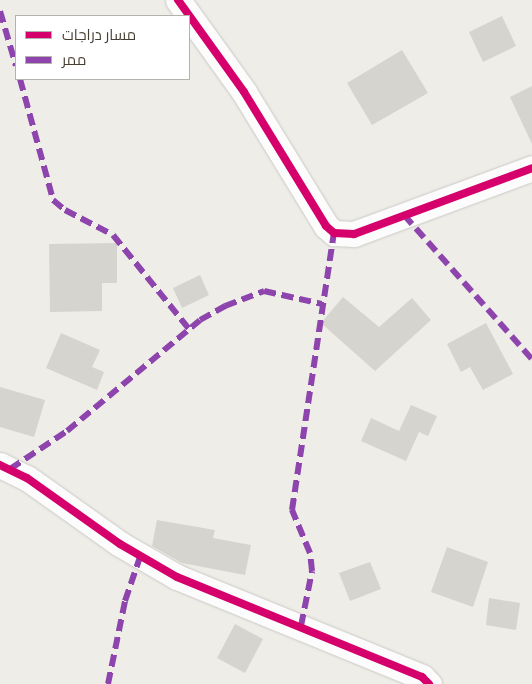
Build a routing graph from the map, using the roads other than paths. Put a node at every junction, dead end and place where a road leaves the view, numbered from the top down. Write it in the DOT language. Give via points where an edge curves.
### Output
graph roads {
  1 [pos="178,0"];
  2 [pos="189,15"];
  3 [pos="190,17"];
  4 [pos="532,168"];
  5 [pos="0,465"];
  6 [pos="429,684"];
  1 -- 2 [label="street"];
  3 -- 4 [label="street" via="244,92 326,226 334,233 354,234"];
  5 -- 6 [label="street" via="27,478 120,544 177,577 422,677"];
}
